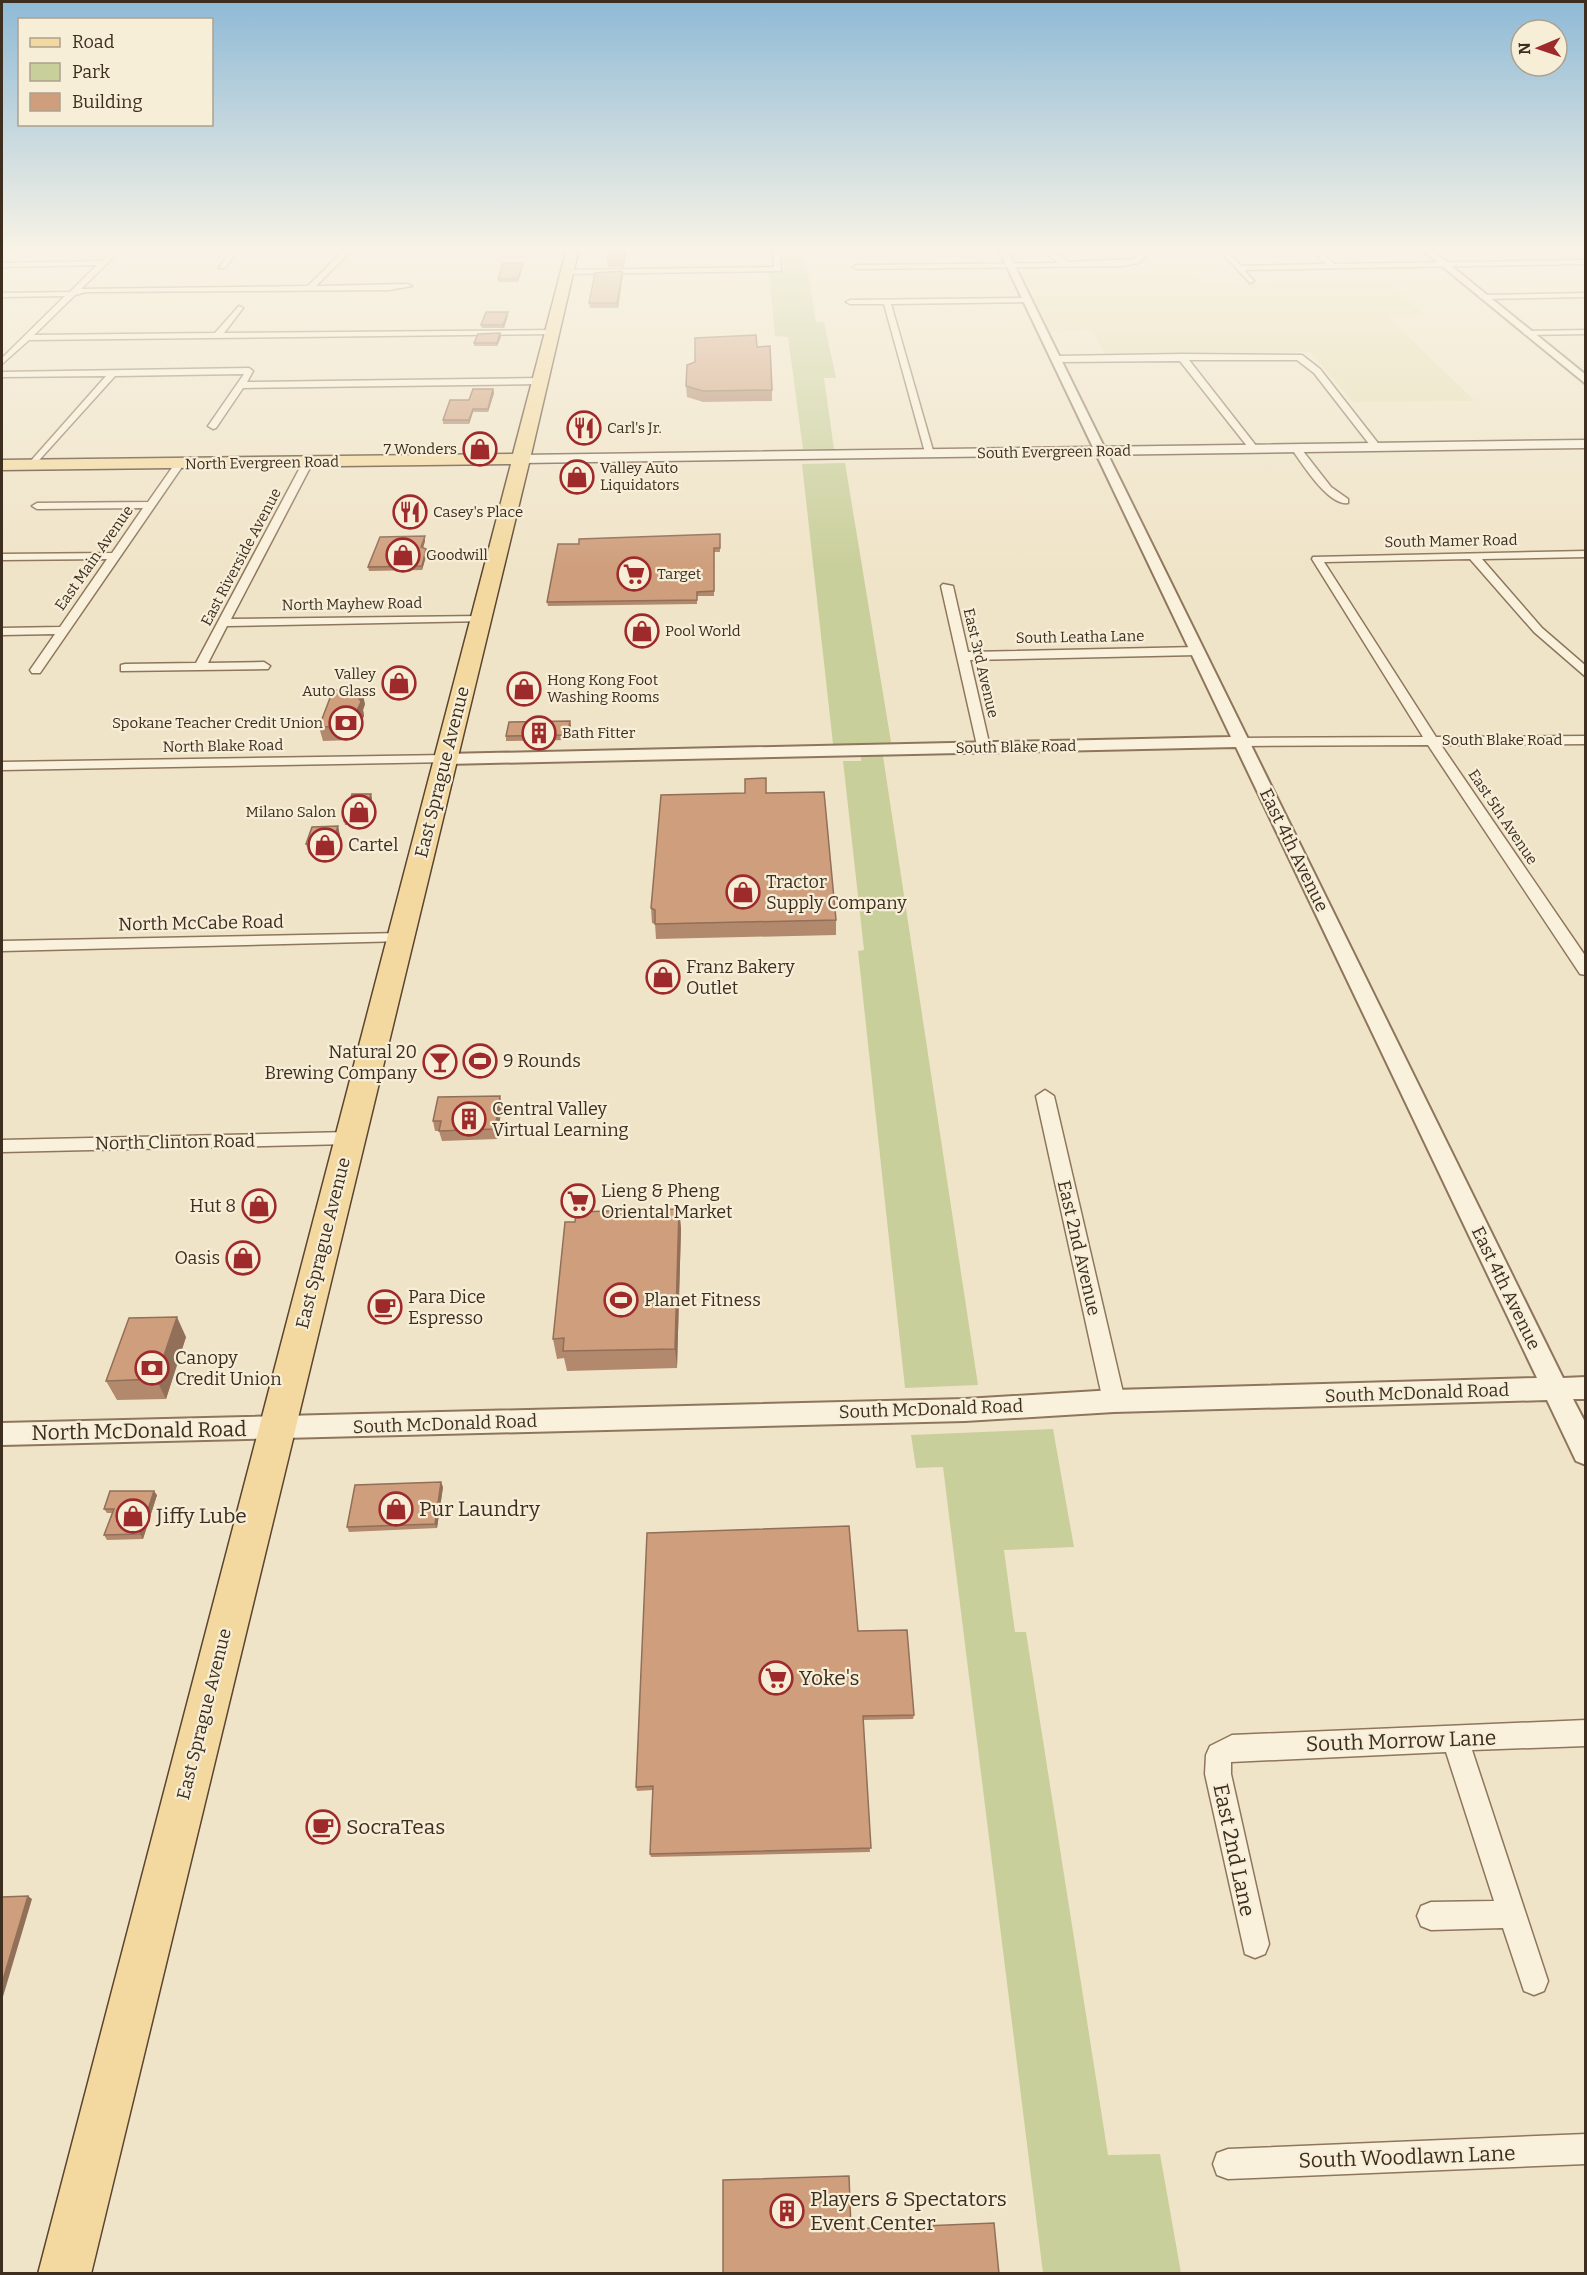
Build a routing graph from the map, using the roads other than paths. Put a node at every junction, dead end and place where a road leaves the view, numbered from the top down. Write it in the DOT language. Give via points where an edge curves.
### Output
graph roads {
  1 [pos="547,354"];
  2 [pos="902,354"];
  3 [pos="1055,354"];
  4 [pos="1553,354"];
  5 [pos="1182,357"];
  6 [pos="1057,359"];
  7 [pos="113,373"];
  8 [pos="2,375"];
  9 [pos="540,381"];
  10 [pos="1586,381"];
  11 [pos="240,385"];
  12 [pos="213,426"];
  13 [pos="1586,444"];
  14 [pos="1376,447"];
  15 [pos="1254,448"];
  16 [pos="1296,448"];
  17 [pos="1101,452"];
  18 [pos="929,454"];
  19 [pos="522,459"];
  20 [pos="308,462"];
  21 [pos="179,464"];
  22 [pos="2,465"];
  23 [pos="32,465"];
  24 [pos="1344,501"];
  25 [pos="149,505"];
  26 [pos="37,506"];
  27 [pos="1586,554"];
  28 [pos="1473,555"];
  29 [pos="114,556"];
  30 [pos="2,557"];
  31 [pos="1317,559"];
  32 [pos="947,586"];
  33 [pos="481,619"];
  34 [pos="223,623"];
  35 [pos="63,630"];
  36 [pos="2,631"];
  37 [pos="1197,651"];
  38 [pos="964,656"];
  39 [pos="264,666"];
  40 [pos="200,667"];
  41 [pos="125,668"];
  42 [pos="36,670"];
  43 [pos="1586,673"];
  44 [pos="1586,740"];
  45 [pos="1432,741"];
  46 [pos="1242,742"];
  47 [pos="983,747"];
  48 [pos="446,759"];
  49 [pos="2,766"];
  50 [pos="401,938"];
  51 [pos="2,946"];
  52 [pos="1586,970"];
  53 [pos="1045,1096"];
  54 [pos="349,1138"];
  55 [pos="2,1146"];
  56 [pos="1586,1388"];
  57 [pos="1555,1389"];
  58 [pos="1113,1401"];
  59 [pos="276,1429"];
  60 [pos="2,1434"];
  61 [pos="1586,1453"];
  62 [pos="1586,1733"];
  63 [pos="1455,1738"];
  64 [pos="1219,1755"];
  65 [pos="1512,1914"];
  66 [pos="1431,1916"];
  67 [pos="1255,1944"];
  68 [pos="1534,1981"];
  69 [pos="1586,2149"];
  70 [pos="1228,2164"];
  71 [pos="64,2274"];
  1 -- 9 [label="main road, East Sprague Avenue"];
  2 -- 18 [label="street"];
  3 -- 6 [label="street, East 4th Avenue"];
  4 -- 10 [label="street"];
  5 -- 6 [label="street"];
  5 -- 14 [label="street" via="1299,357 1317,370"];
  5 -- 15 [label="street"];
  6 -- 17 [label="street, East 4th Avenue"];
  7 -- 8 [label="street"];
  7 -- 11 [label="street" via="249,371"];
  7 -- 23 [label="street"];
  9 -- 11 [label="street"];
  9 -- 19 [label="main road, East Sprague Avenue"];
  11 -- 12 [label="street"];
  13 -- 14 [label="main road, South Evergreen Road"];
  14 -- 16 [label="main road, South Evergreen Road"];
  15 -- 16 [label="main road, South Evergreen Road"];
  15 -- 17 [label="main road, South Evergreen Road"];
  16 -- 24 [label="street" via="1327,489"];
  17 -- 18 [label="main road, South Evergreen Road"];
  17 -- 37 [label="street, East 4th Avenue"];
  18 -- 19 [label="main road, South Evergreen Road"];
  19 -- 20 [label="main road, North Evergreen Road"];
  19 -- 33 [label="main road, East Sprague Avenue"];
  20 -- 21 [label="main road, North Evergreen Road"];
  20 -- 34 [label="street, East Riverside Avenue"];
  21 -- 23 [label="main road, North Evergreen Road"];
  21 -- 25 [label="street, East Main Avenue"];
  22 -- 23 [label="main road, North Evergreen Road"];
  25 -- 26 [label="street"];
  25 -- 29 [label="street, East Main Avenue"];
  27 -- 28 [label="street, South Mamer Road"];
  28 -- 31 [label="street, South Mamer Road"];
  28 -- 43 [label="street" via="1538,630"];
  29 -- 30 [label="street"];
  29 -- 35 [label="street, East Main Avenue"];
  31 -- 45 [label="street, East 5th Avenue"];
  32 -- 38 [label="street, East 3rd Avenue"];
  33 -- 34 [label="street, North Mayhew Road"];
  33 -- 48 [label="main road, East Sprague Avenue"];
  34 -- 40 [label="street, East Riverside Avenue"];
  35 -- 36 [label="street"];
  35 -- 42 [label="street, East Main Avenue"];
  37 -- 38 [label="street, South Leatha Lane"];
  37 -- 46 [label="street, East 4th Avenue"];
  38 -- 47 [label="street, East 3rd Avenue"];
  39 -- 40 [label="street"];
  40 -- 41 [label="street"];
  44 -- 45 [label="street, South Blake Road"];
  45 -- 46 [label="street, South Blake Road"];
  45 -- 52 [label="street, East 5th Avenue"];
  46 -- 47 [label="street, South Blake Road"];
  46 -- 57 [label="street, East 4th Avenue"];
  47 -- 48 [label="street, South Blake Road"];
  48 -- 49 [label="street, North Blake Road"];
  48 -- 50 [label="main road, East Sprague Avenue"];
  50 -- 51 [label="street, North McCabe Road"];
  50 -- 54 [label="main road, East Sprague Avenue"];
  53 -- 58 [label="street, East 2nd Avenue"];
  54 -- 55 [label="street, North Clinton Road"];
  54 -- 59 [label="main road, East Sprague Avenue"];
  56 -- 57 [label="street, South McDonald Road"];
  57 -- 58 [label="street, South McDonald Road"];
  57 -- 61 [label="street, East 4th Avenue"];
  58 -- 59 [label="street, South McDonald Road" via="965,1410"];
  59 -- 60 [label="street, North McDonald Road"];
  59 -- 71 [label="main road, East Sprague Avenue"];
  62 -- 63 [label="street, South Morrow Lane"];
  63 -- 64 [label="street, South Morrow Lane" via="1232,1748"];
  63 -- 65 [label="street"];
  64 -- 67 [label="street, East 2nd Lane" via="1218,1774"];
  65 -- 66 [label="street"];
  65 -- 68 [label="street"];
  69 -- 70 [label="street, South Woodlawn Lane"];
}
